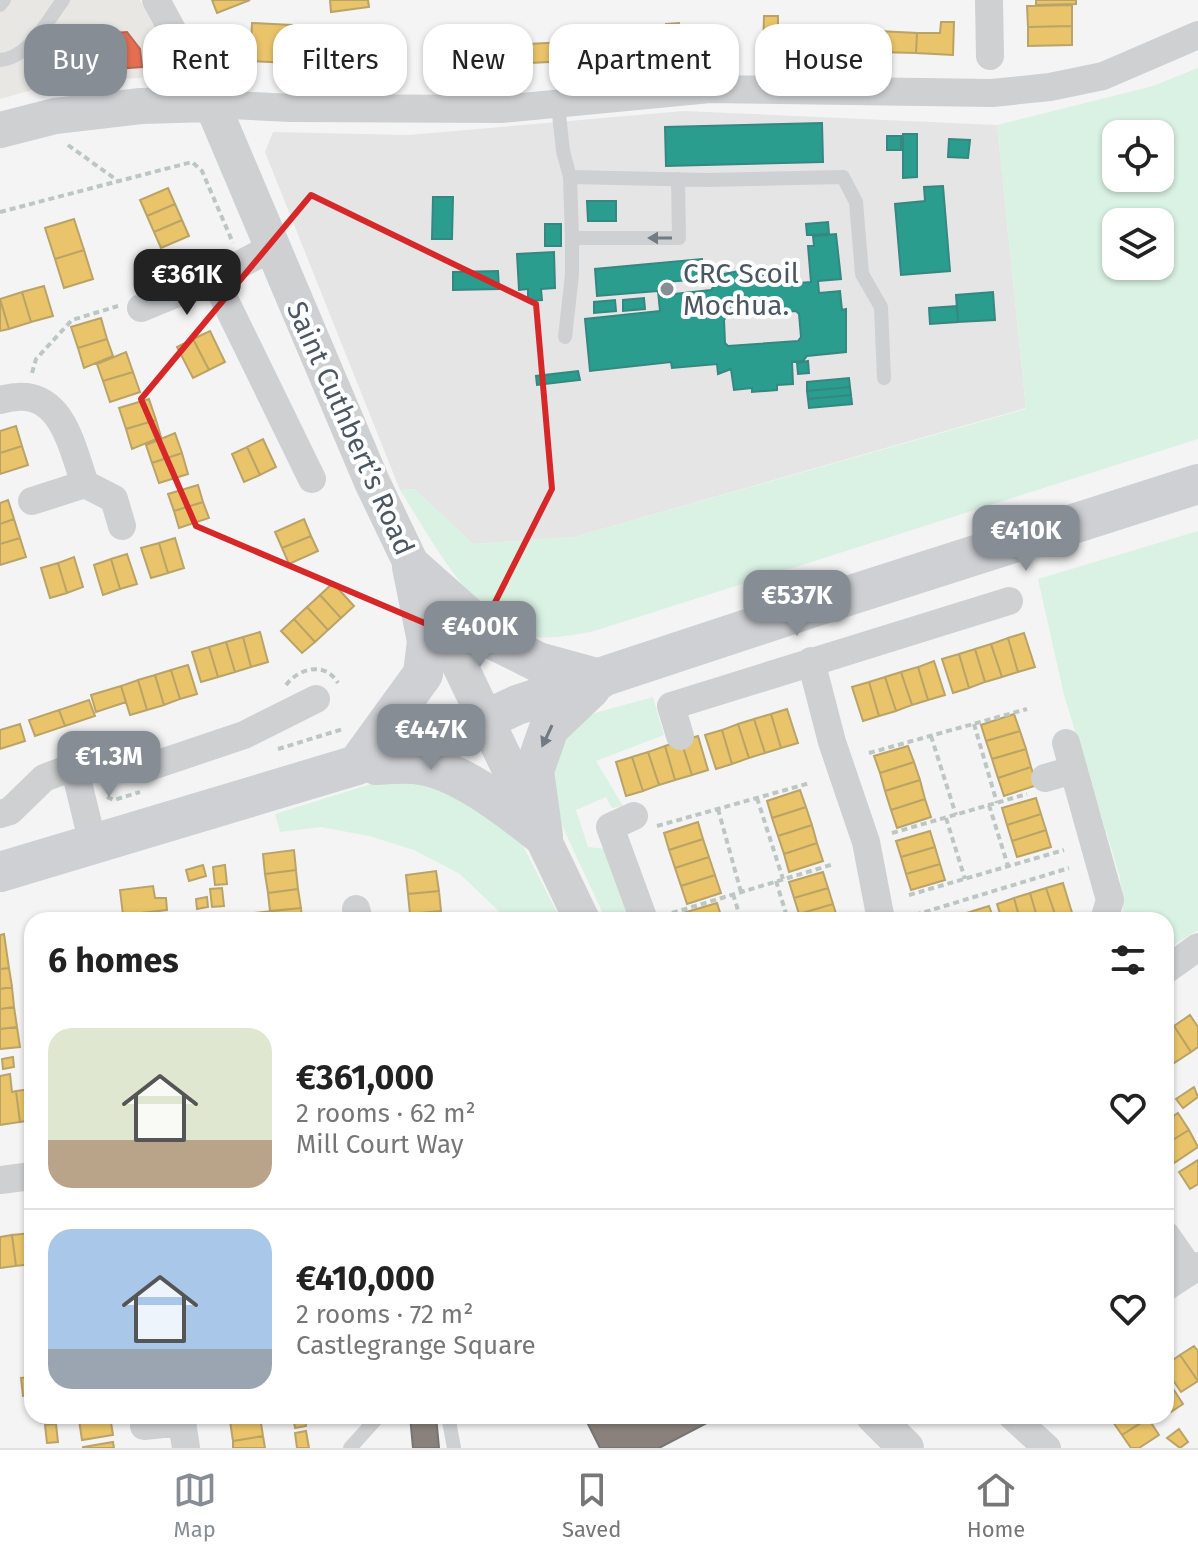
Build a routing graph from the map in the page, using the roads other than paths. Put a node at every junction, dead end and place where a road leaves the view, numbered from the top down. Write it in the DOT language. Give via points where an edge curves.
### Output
graph roads {
  1 [pos="4,0"];
  2 [pos="63,0"];
  3 [pos="156,0"];
  4 [pos="989,0"];
  5 [pos="0,5"];
  6 [pos="1198,35"];
  7 [pos="990,56"];
  8 [pos="0,60"];
  9 [pos="212,104"];
  10 [pos="558,105"];
  11 [pos="0,130"];
  12 [pos="570,177"];
  13 [pos="678,179"];
  14 [pos="572,238"];
  15 [pos="273,247"];
  16 [pos="214,278"];
  17 [pos="141,308"];
  18 [pos="565,337"];
  19 [pos="884,378"];
  20 [pos="13,397"];
  21 [pos="312,479"];
  22 [pos="85,484"];
  23 [pos="1198,484"];
  24 [pos="32,501"];
  25 [pos="122,526"];
  26 [pos="412,567"];
  27 [pos="1010,606"];
  28 [pos="811,661"];
  29 [pos="600,679"];
  30 [pos="329,694"];
  31 [pos="485,720"];
  32 [pos="680,736"];
  33 [pos="357,765"];
  34 [pos="74,766"];
  35 [pos="1040,785"];
  36 [pos="0,814"];
  37 [pos="638,823"];
  38 [pos="543,836"];
  39 [pos="93,844"];
  40 [pos="0,872"];
  41 [pos="578,912"];
  42 [pos="641,912"];
  43 [pos="879,912"];
  44 [pos="1106,912"];
  45 [pos="1198,947"];
  46 [pos="1174,964"];
  47 [pos="24,1177"];
  48 [pos="0,1180"];
  49 [pos="1174,1244"];
  50 [pos="1195,1268"];
  51 [pos="1174,1282"];
  52 [pos="163,1424"];
  53 [pos="182,1424"];
  54 [pos="371,1424"];
  55 [pos="450,1424"];
  56 [pos="882,1424"];
  57 [pos="1021,1424"];
  58 [pos="144,1426"];
  59 [pos="186,1448"];
  60 [pos="350,1448"];
  61 [pos="454,1448"];
  62 [pos="906,1448"];
  63 [pos="1047,1448"];
  1 -- 5 [label="lane"];
  2 -- 8 [label="lane" via="31,43 11,59"];
  3 -- 9 [label="street"];
  4 -- 7 [label="street"];
  6 -- 10 [label="street" via="1103,76 1050,87 992,93 710,89"];
  9 -- 10 [label="street" via="486,109"];
  9 -- 11 [label="street" via="69,114"];
  9 -- 15 [label="street, Saint Cuthbert’s Road"];
  10 -- 12 [label="lane"];
  12 -- 13 [label="lane"];
  12 -- 14 [label="lane"];
  13 -- 14 [label="lane, one-way" via="679,238"];
  13 -- 19 [label="lane" via="843,177 856,202 862,274 881,307"];
  14 -- 18 [label="lane"];
  15 -- 16 [label="street"];
  15 -- 26 [label="street, Saint Cuthbert’s Road"];
  16 -- 17 [label="street"];
  16 -- 21 [label="street"];
  20 -- 22 [label="street" via="47,405 65,424"];
  22 -- 24 [label="street"];
  22 -- 25 [label="street" via="114,499"];
  23 -- 29 [label="main road"];
  26 -- 29 [label="main road" via="494,640 538,662"];
  26 -- 31 [label="street, Saint Cuthbert’s Road"];
  26 -- 33 [label="main road" via="427,641 423,674"];
  27 -- 28 [label="street"];
  28 -- 32 [label="street" via="671,706"];
  28 -- 43 [label="street" via="866,842"];
  29 -- 31 [label="main road"];
  29 -- 38 [label="main road, one-way" via="544,739 534,771"];
  30 -- 34 [label="street" via="244,735 149,767 108,759"];
  31 -- 33 [label="main road"];
  31 -- 38 [label="street, Saint Cuthbert’s Road"];
  33 -- 38 [label="main road" via="416,763 461,779"];
  33 -- 39 [label="main road"];
  34 -- 36 [label="street" via="44,778 10,811"];
  34 -- 39 [label="street"];
  35 -- 44 [label="street" via="1070,756 1110,900"];
  37 -- 42 [label="street" via="610,827"];
  38 -- 41 [label="street, Saint Cuthbert’s Road"];
  39 -- 40 [label="main road"];
  45 -- 46 [label="street"];
  47 -- 48 [label="street"];
  49 -- 50 [label="street"];
  50 -- 51 [label="street"];
  52 -- 58 [label="street"];
  53 -- 59 [label="street"];
  54 -- 60 [label="lane"];
  55 -- 61 [label="lane"];
  56 -- 62 [label="street"];
  57 -- 63 [label="street"];
}
